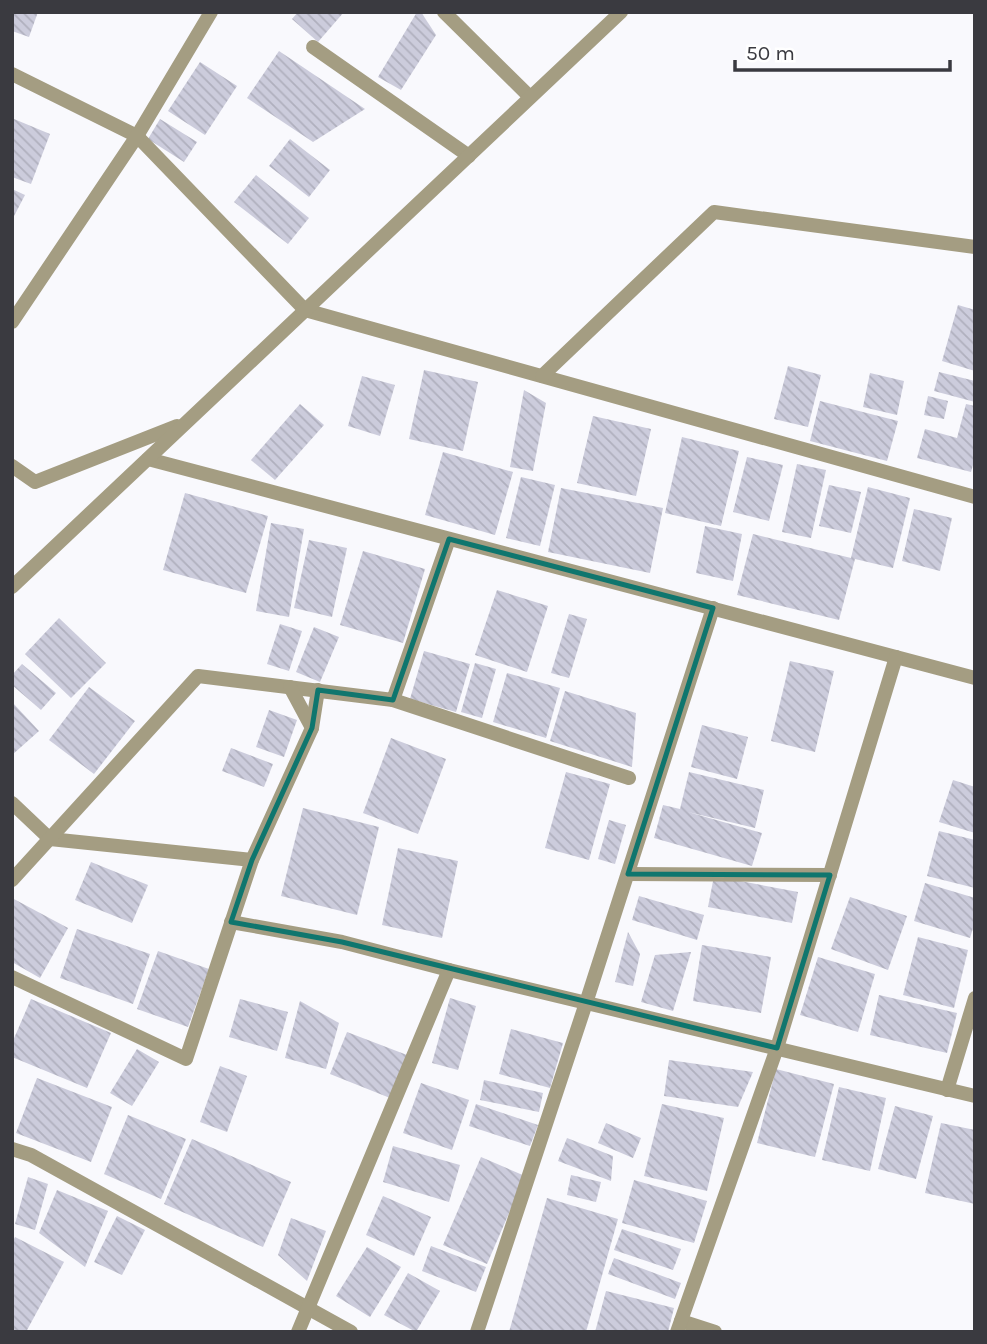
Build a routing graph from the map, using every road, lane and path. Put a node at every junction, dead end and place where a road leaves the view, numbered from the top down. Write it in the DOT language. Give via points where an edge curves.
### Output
graph roads {
  1 [pos="211,12"];
  2 [pos="444,12"];
  3 [pos="621,12"];
  4 [pos="313,47"];
  5 [pos="12,74"];
  6 [pos="530,97"];
  7 [pos="137,136"];
  8 [pos="469,156"];
  9 [pos="975,247"];
  10 [pos="305,310"];
  11 [pos="12,322"];
  12 [pos="541,376"];
  13 [pos="186,423"];
  14 [pos="148,460"];
  15 [pos="12,466"];
  16 [pos="975,497"];
  17 [pos="449,539"];
  18 [pos="12,587"];
  19 [pos="713,608"];
  20 [pos="896,657"];
  21 [pos="975,678"];
  22 [pos="290,687"];
  23 [pos="318,691"];
  24 [pos="393,699"];
  25 [pos="312,728"];
  26 [pos="629,778"];
  27 [pos="12,803"];
  28 [pos="50,839"];
  29 [pos="252,860"];
  30 [pos="628,874"];
  31 [pos="830,875"];
  32 [pos="12,880"];
  33 [pos="231,922"];
  34 [pos="449,970"];
  35 [pos="12,977"];
  36 [pos="975,998"];
  37 [pos="586,1003"];
  38 [pos="777,1048"];
  39 [pos="947,1090"];
  40 [pos="975,1097"];
  41 [pos="12,1149"];
  42 [pos="307,1308"];
  43 [pos="679,1326"];
  44 [pos="298,1332"];
  45 [pos="351,1332"];
  46 [pos="477,1332"];
  47 [pos="715,1332"];
  1 -- 7 [label="street"];
  2 -- 6 [label="street"];
  3 -- 6 [label="street"];
  4 -- 8 [label="street"];
  5 -- 7 [label="street"];
  6 -- 8 [label="street"];
  7 -- 10 [label="street"];
  7 -- 11 [label="street"];
  8 -- 10 [label="street"];
  9 -- 12 [label="street" via="714,212"];
  10 -- 12 [label="street"];
  10 -- 13 [label="street"];
  12 -- 16 [label="street"];
  13 -- 14 [label="street"];
  13 -- 15 [label="street" via="35,482"];
  14 -- 17 [label="street"];
  14 -- 18 [label="street"];
  17 -- 19 [label="street"];
  17 -- 24 [label="street"];
  19 -- 20 [label="street"];
  19 -- 30 [label="street"];
  20 -- 21 [label="street"];
  20 -- 31 [label="street"];
  22 -- 23 [label="street"];
  22 -- 25 [label="street"];
  22 -- 28 [label="street" via="198,676"];
  23 -- 24 [label="street"];
  23 -- 25 [label="street"];
  24 -- 26 [label="street"];
  25 -- 29 [label="street"];
  27 -- 28 [label="street"];
  28 -- 29 [label="street"];
  28 -- 32 [label="street"];
  29 -- 33 [label="street"];
  30 -- 31 [label="street"];
  30 -- 37 [label="street"];
  31 -- 38 [label="street"];
  33 -- 34 [label="street" via="342,942"];
  33 -- 35 [label="street" via="186,1059"];
  34 -- 37 [label="street"];
  34 -- 42 [label="street"];
  36 -- 39 [label="street"];
  37 -- 38 [label="street"];
  37 -- 46 [label="street"];
  38 -- 39 [label="street"];
  38 -- 43 [label="street"];
  39 -- 40 [label="street"];
  41 -- 42 [label="street" via="31,1155"];
  42 -- 44 [label="street"];
  42 -- 45 [label="street"];
  43 -- 47 [label="street"];
}
